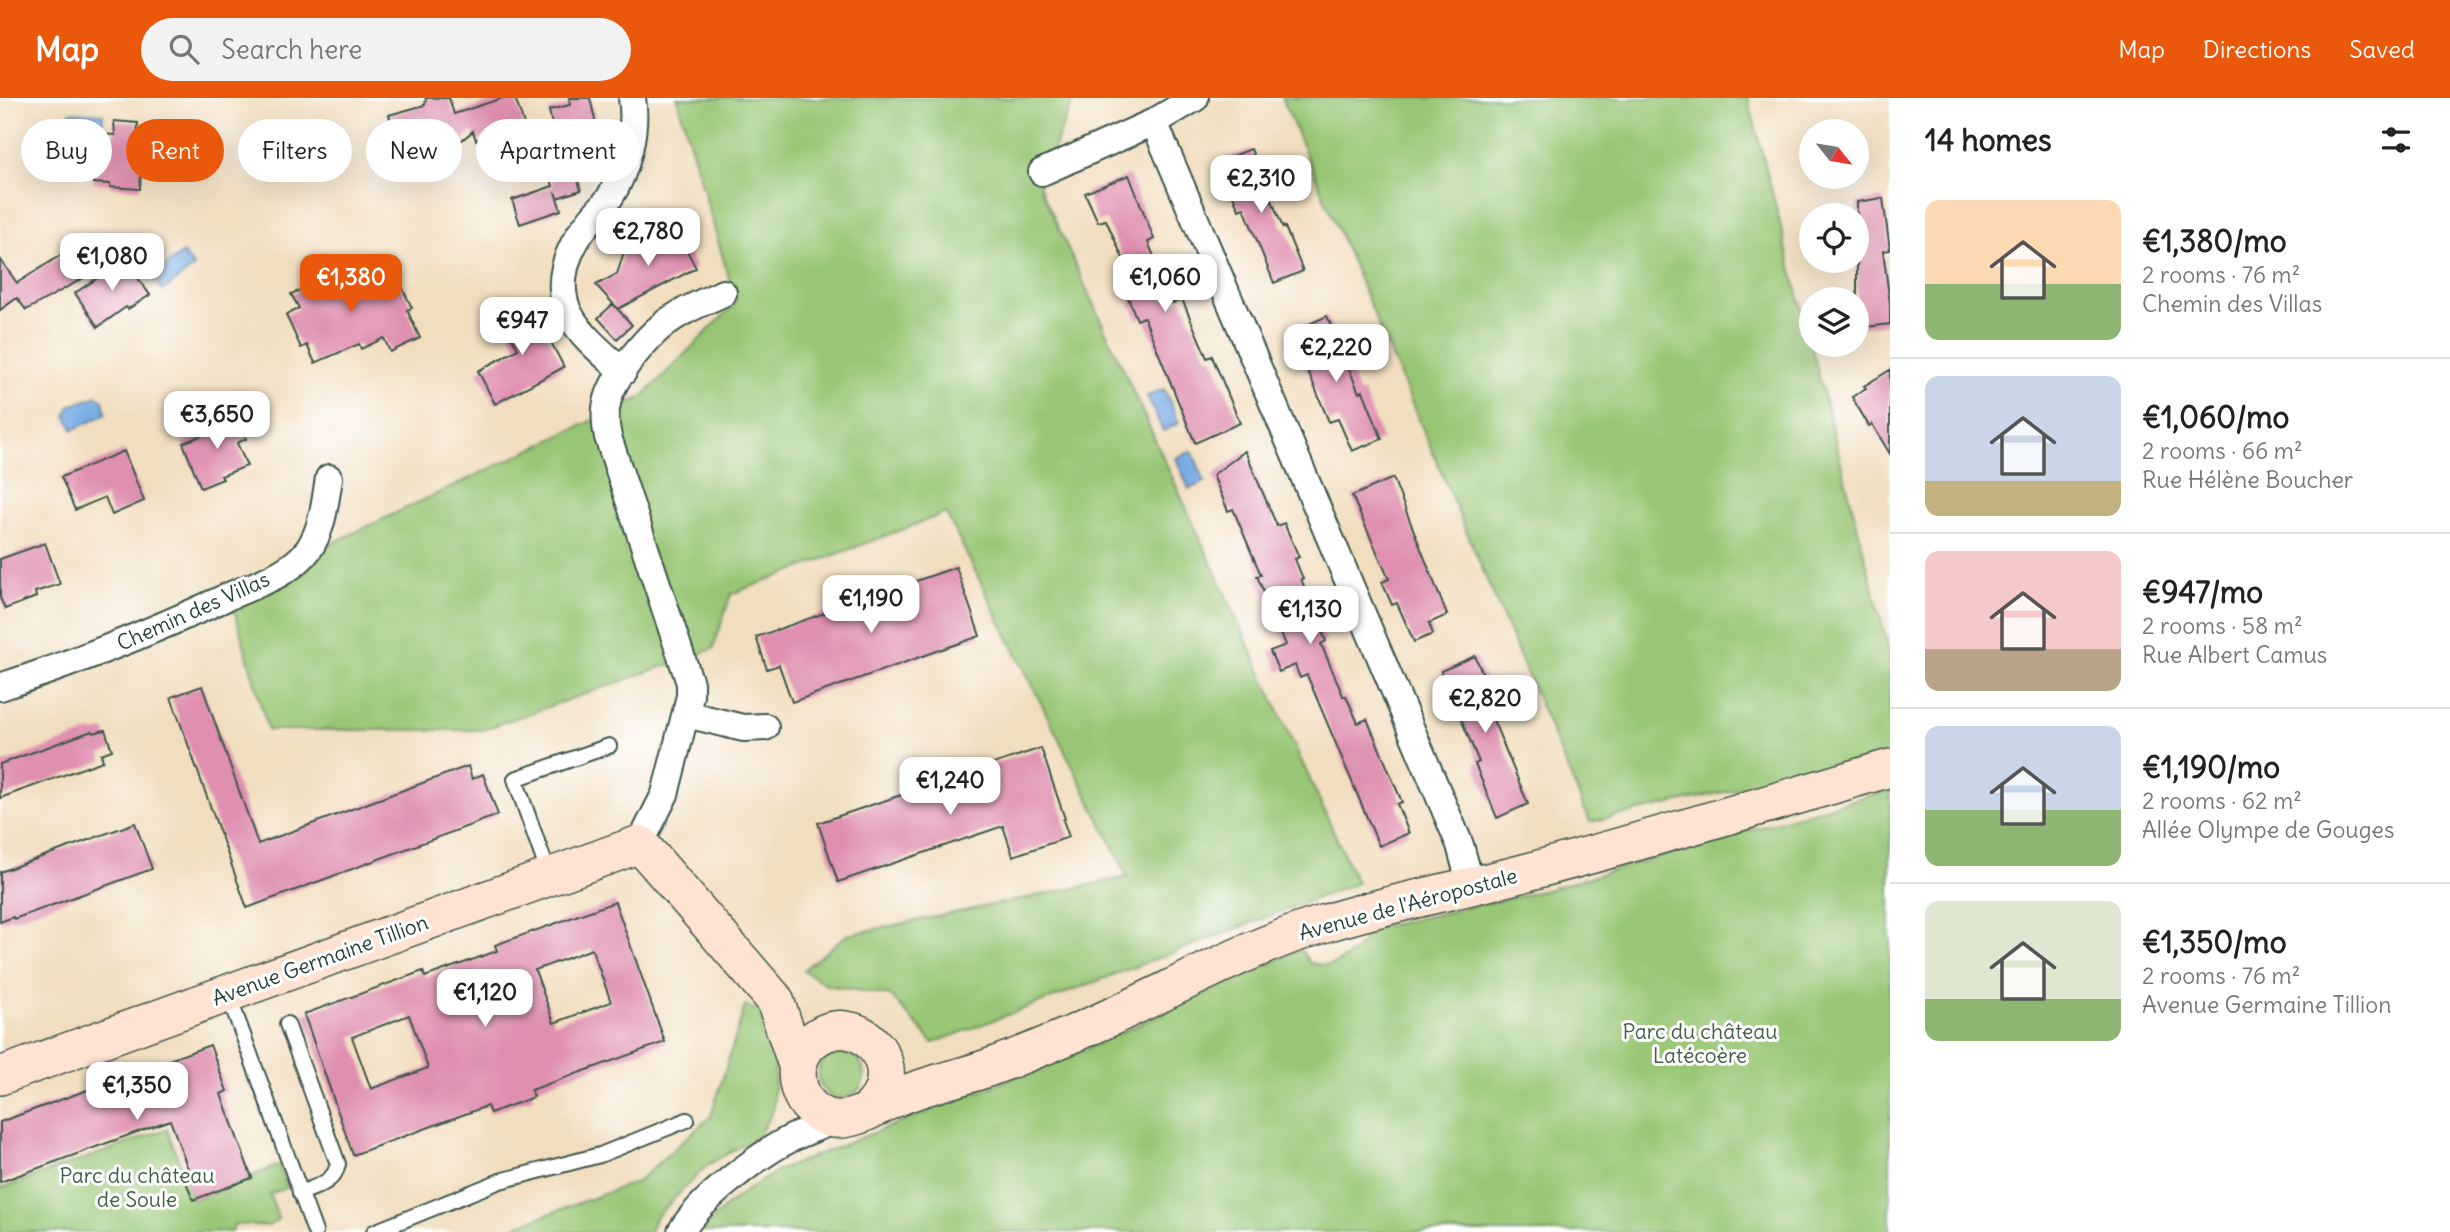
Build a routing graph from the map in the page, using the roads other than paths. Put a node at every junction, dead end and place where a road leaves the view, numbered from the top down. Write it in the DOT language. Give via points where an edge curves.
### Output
graph roads {
  1 [pos="632,98"];
  2 [pos="1195,98"];
  3 [pos="1154,122"];
  4 [pos="1042,172"];
  5 [pos="723,293"];
  6 [pos="623,372"];
  7 [pos="329,478"];
  8 [pos="0,687"];
  9 [pos="686,714"];
  10 [pos="765,727"];
  11 [pos="609,746"];
  12 [pos="1890,768"];
  13 [pos="640,844"];
  14 [pos="549,877"];
  15 [pos="1471,886"];
  16 [pos="227,993"];
  17 [pos="775,1000"];
  18 [pos="287,1024"];
  19 [pos="835,1030"];
  20 [pos="878,1050"];
  21 [pos="797,1065"];
  22 [pos="0,1076"];
  23 [pos="940,1080"];
  24 [pos="852,1115"];
  25 [pos="687,1121"];
  26 [pos="300,1193"];
  27 [pos="314,1232"];
  28 [pos="374,1232"];
  29 [pos="681,1232"];
  1 -- 6 [label="street" via="632,126 620,179 574,242 562,281 570,316"];
  2 -- 3 [label="street"];
  3 -- 4 [label="street"];
  3 -- 15 [label="street" via="1455,833"];
  5 -- 6 [label="street" via="666,323"];
  6 -- 9 [label="street" via="609,396 605,421 687,673 690,696"];
  7 -- 8 [label="street, Chemin des Villas" via="319,531 297,562 124,643"];
  9 -- 10 [label="street" via="743,728"];
  9 -- 13 [label="street" via="665,794"];
  11 -- 14 [label="lane" via="514,779"];
  12 -- 15 [label="street, Avenue de l'Aéropostale"];
  13 -- 14 [label="street, Avenue Germaine Tillion"];
  13 -- 17 [label="street"];
  14 -- 16 [label="street, Avenue Germaine Tillion"];
  15 -- 23 [label="street, Avenue de l'Aéropostale" via="1323,924 1258,948 998,1065"];
  16 -- 22 [label="street, Avenue Germaine Tillion"];
  16 -- 26 [label="lane"];
  17 -- 19 [label="street"];
  17 -- 21 [label="street"];
  18 -- 26 [label="lane" via="338,1164 337,1172 324,1183"];
  19 -- 20 [label="street" via="860,1034"];
  19 -- 21 [label="street" via="815,1038"];
  20 -- 23 [label="street" via="900,1065"];
  20 -- 24 [label="street" via="885,1068 884,1087 875,1104"];
  21 -- 24 [label="street" via="797,1085 815,1112"];
  23 -- 24 [label="street, Avenue de l'Aéropostale"];
  24 -- 29 [label="street, Avenue de l'Aéropostale" via="789,1139 710,1197"];
  25 -- 28 [label="lane" via="600,1155 500,1181"];
  26 -- 27 [label="lane"];
}
